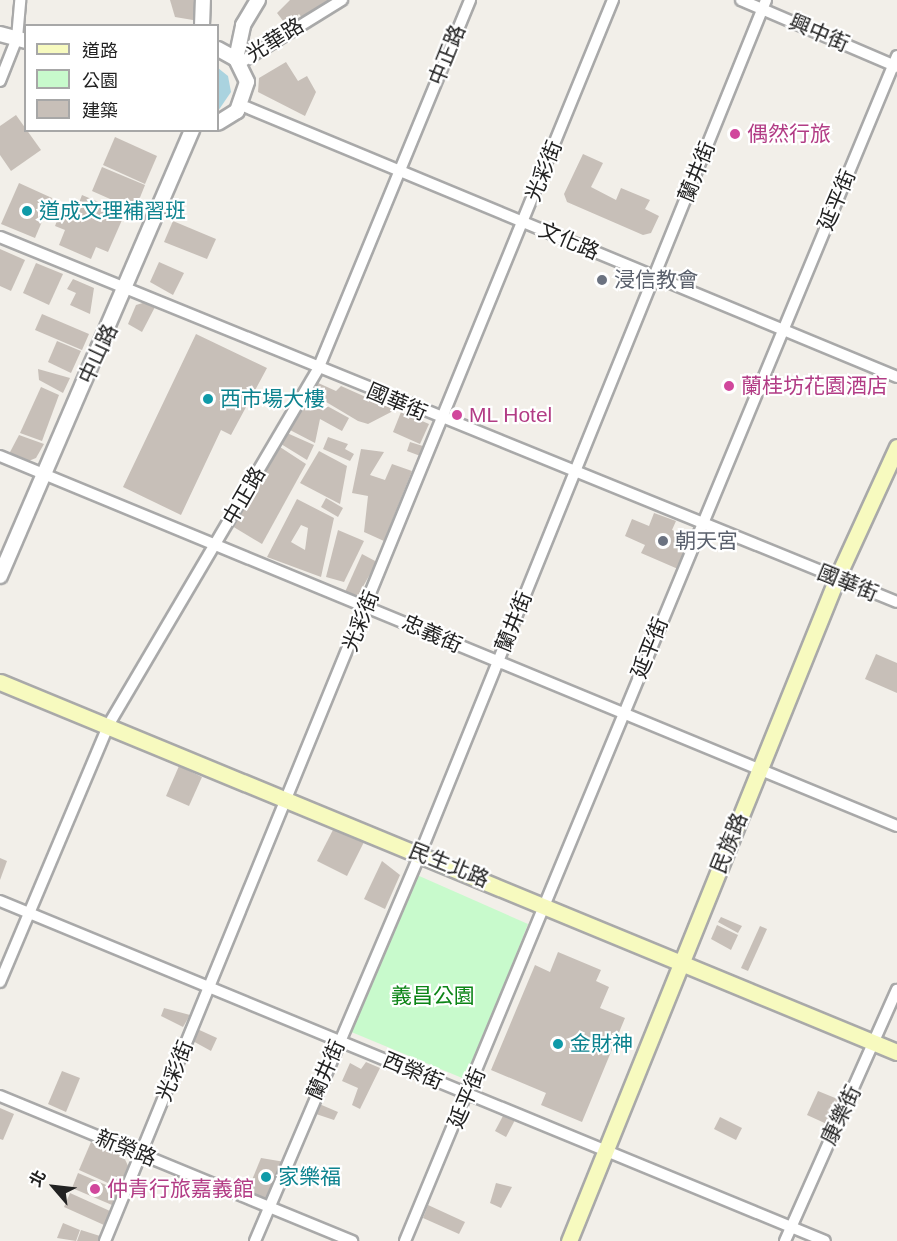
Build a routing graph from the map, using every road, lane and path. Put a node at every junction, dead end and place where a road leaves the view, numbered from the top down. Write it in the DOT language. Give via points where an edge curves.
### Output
graph roads {
  1 [pos="20,0"];
  2 [pos="203,0"];
  3 [pos="258,0"];
  4 [pos="342,0"];
  5 [pos="470,0"];
  6 [pos="613,0"];
  7 [pos="741,0"];
  8 [pos="764,5"];
  9 [pos="202,24"];
  10 [pos="0,34"];
  11 [pos="21,40"];
  12 [pos="219,50"];
  13 [pos="238,61"];
  14 [pos="896,63"];
  15 [pos="0,81"];
  16 [pos="241,105"];
  17 [pos="219,122"];
  18 [pos="191,132"];
  19 [pos="399,171"];
  20 [pos="523,222"];
  21 [pos="0,237"];
  22 [pos="654,277"];
  23 [pos="129,287"];
  24 [pos="782,330"];
  25 [pos="318,369"];
  26 [pos="897,378"];
  27 [pos="442,421"];
  28 [pos="897,447"];
  29 [pos="0,456"];
  30 [pos="575,471"];
  31 [pos="43,472"];
  32 [pos="701,524"];
  33 [pos="217,542"];
  34 [pos="0,576"];
  35 [pos="837,578"];
  36 [pos="897,602"];
  37 [pos="367,606"];
  38 [pos="498,662"];
  39 [pos="0,682"];
  40 [pos="624,714"];
  41 [pos="109,724"];
  42 [pos="759,770"];
  43 [pos="288,798"];
  44 [pos="897,826"];
  45 [pos="420,854"];
  46 [pos="0,901"];
  47 [pos="546,904"];
  48 [pos="33,915"];
  49 [pos="681,960"];
  50 [pos="0,982"];
  51 [pos="210,986"];
  52 [pos="897,990"];
  53 [pos="340,1040"];
  54 [pos="876,1044"];
  55 [pos="897,1052"];
  56 [pos="470,1095"];
  57 [pos="0,1096"];
  58 [pos="603,1148"];
  59 [pos="141,1154"];
  60 [pos="270,1206"];
  61 [pos="792,1226"];
  62 [pos="105,1241"];
  63 [pos="255,1241"];
  64 [pos="352,1241"];
  65 [pos="405,1241"];
  66 [pos="569,1241"];
  67 [pos="785,1241"];
  68 [pos="825,1241"];
  1 -- 11 [label="street"];
  2 -- 9 [label="street"];
  3 -- 13 [label="street" via="243,25"];
  4 -- 13 [label="street, 光華路"];
  5 -- 19 [label="street, 中正路"];
  6 -- 20 [label="street, 光彩街"];
  7 -- 8 [label="street, 興中街"];
  8 -- 14 [label="street, 興中街"];
  8 -- 22 [label="street, 蘭井街"];
  10 -- 11 [label="street"];
  11 -- 15 [label="street"];
  12 -- 13 [label="street"];
  13 -- 16 [label="street" via="247,82"];
  14 -- 24 [label="street, 延平街"];
  16 -- 17 [label="street"];
  16 -- 19 [label="street, 文化路"];
  18 -- 23 [label="street, 中山路"];
  19 -- 20 [label="street, 文化路"];
  19 -- 25 [label="street, 中正路"];
  20 -- 22 [label="street, 文化路"];
  20 -- 27 [label="street, 光彩街"];
  21 -- 23 [label="street, 國華街"];
  22 -- 24 [label="street, 文化路"];
  22 -- 30 [label="street, 蘭井街"];
  23 -- 25 [label="street, 國華街"];
  23 -- 31 [label="street, 中山路"];
  24 -- 26 [label="street, 文化路"];
  24 -- 32 [label="street, 延平街"];
  25 -- 27 [label="street, 國華街"];
  25 -- 33 [label="street, 中正路"];
  27 -- 30 [label="street, 國華街"];
  27 -- 37 [label="street, 光彩街"];
  28 -- 35 [label="main road, 民族路"];
  29 -- 31 [label="street, 忠義街"];
  30 -- 32 [label="street, 國華街"];
  30 -- 38 [label="street, 蘭井街"];
  31 -- 33 [label="street, 忠義街"];
  31 -- 34 [label="street, 中山路"];
  32 -- 35 [label="street, 國華街"];
  32 -- 40 [label="street, 延平街"];
  33 -- 37 [label="street, 忠義街"];
  33 -- 41 [label="street, 中正路"];
  35 -- 36 [label="street, 國華街"];
  35 -- 42 [label="main road, 民族路"];
  37 -- 38 [label="street, 忠義街"];
  37 -- 43 [label="street, 光彩街"];
  38 -- 40 [label="street, 忠義街"];
  38 -- 45 [label="street, 蘭井街"];
  39 -- 41 [label="main road, 民生北路"];
  40 -- 42 [label="street, 忠義街"];
  40 -- 47 [label="street, 延平街"];
  41 -- 43 [label="main road, 民生北路"];
  41 -- 48 [label="street, 中正路"];
  42 -- 44 [label="street, 忠義街"];
  42 -- 49 [label="main road, 民族路"];
  43 -- 45 [label="main road, 民生北路"];
  43 -- 51 [label="street, 光彩街"];
  45 -- 47 [label="main road, 民生北路"];
  45 -- 53 [label="street, 蘭井街"];
  46 -- 48 [label="street, 西榮街"];
  47 -- 49 [label="main road, 民生北路"];
  47 -- 56 [label="street, 延平街"];
  48 -- 50 [label="street, 中正路"];
  48 -- 51 [label="street, 西榮街"];
  49 -- 54 [label="main road, 民生北路"];
  49 -- 58 [label="main road, 民族路"];
  51 -- 53 [label="street, 西榮街"];
  51 -- 59 [label="street, 光彩街"];
  52 -- 54 [label="street, 康樂街"];
  53 -- 56 [label="street, 西榮街"];
  53 -- 60 [label="street, 蘭井街"];
  54 -- 55 [label="main road, 民生北路"];
  54 -- 61 [label="street, 康樂街"];
  56 -- 58 [label="street, 西榮街"];
  56 -- 65 [label="street, 延平街"];
  57 -- 59 [label="street, 新榮路"];
  58 -- 61 [label="street, 西榮街"];
  58 -- 66 [label="main road, 民族路"];
  59 -- 60 [label="street, 新榮路"];
  59 -- 62 [label="street, 光彩街"];
  60 -- 63 [label="street, 蘭井街"];
  60 -- 64 [label="street, 新榮路"];
  61 -- 67 [label="street, 康樂街"];
  61 -- 68 [label="street, 西榮街"];
}
